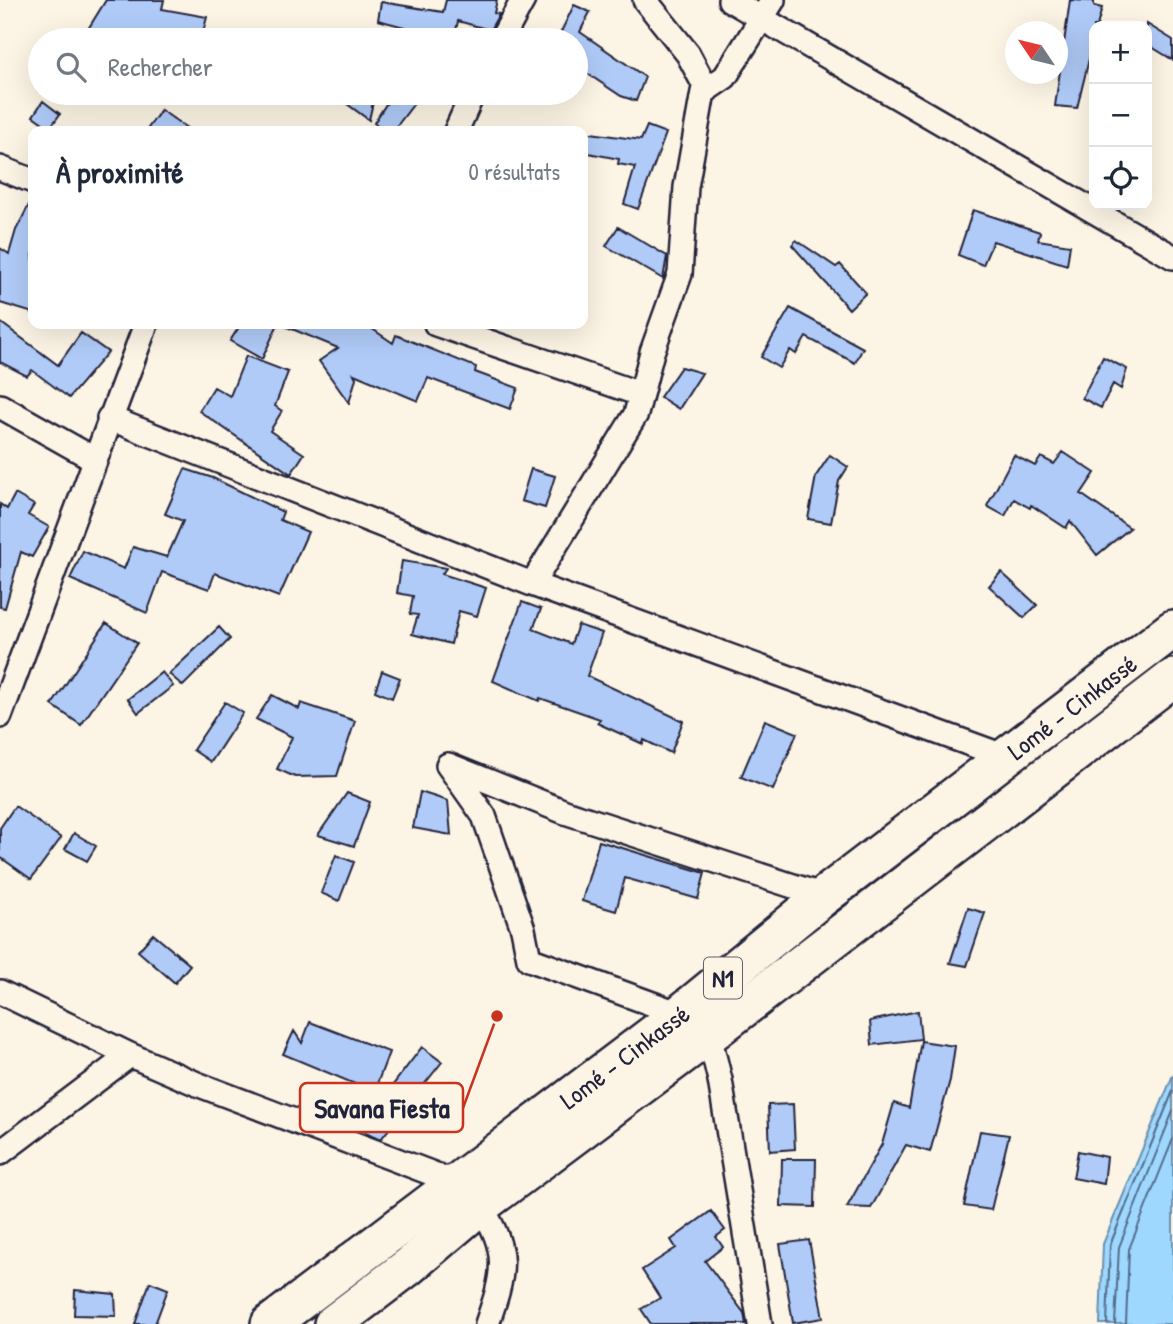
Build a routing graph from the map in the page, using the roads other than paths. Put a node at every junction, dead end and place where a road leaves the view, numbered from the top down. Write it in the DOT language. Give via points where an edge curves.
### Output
graph roads {
  1 [pos="523,0"];
  2 [pos="645,0"];
  3 [pos="730,0"];
  4 [pos="766,9"];
  5 [pos="508,28"];
  6 [pos="707,90"];
  7 [pos="468,105"];
  8 [pos="458,126"];
  9 [pos="0,168"];
  10 [pos="28,179"];
  11 [pos="1173,257"];
  12 [pos="144,329"];
  13 [pos="451,329"];
  14 [pos="640,394"];
  15 [pos="0,406"];
  16 [pos="109,418"];
  17 [pos="94,458"];
  18 [pos="532,584"];
  19 [pos="1173,629"];
  20 [pos="1173,678"];
  21 [pos="0,716"];
  22 [pos="1006,757"];
  23 [pos="824,896"];
  24 [pos="0,992"];
  25 [pos="680,1014"];
  26 [pos="709,1035"];
  27 [pos="130,1055"];
  28 [pos="0,1153"];
  29 [pos="468,1194"];
  30 [pos="270,1324"];
  31 [pos="332,1324"];
  32 [pos="487,1324"];
  33 [pos="760,1324"];
  1 -- 5 [label="street"];
  2 -- 6 [label="street" via="688,54"];
  3 -- 4 [label="street"];
  4 -- 6 [label="street" via="725,77"];
  4 -- 11 [label="street"];
  6 -- 14 [label="street" via="700,104 686,187 680,274"];
  7 -- 8 [label="street"];
  9 -- 10 [label="street"];
  12 -- 16 [label="street"];
  13 -- 14 [label="street"];
  14 -- 18 [label="street" via="630,427"];
  15 -- 17 [label="street"];
  16 -- 17 [label="street"];
  16 -- 18 [label="street"];
  17 -- 21 [label="street"];
  18 -- 22 [label="street"];
  19 -- 22 [label="highway, Lomé - Cinkassé / N1"];
  20 -- 26 [label="highway, Lomé - Cinkassé / N1"];
  22 -- 23 [label="highway, Lomé - Cinkassé / N1"];
  23 -- 25 [label="highway, Lomé - Cinkassé / N1"];
  23 -- 25 [label="street" via="565,812 448,765 484,816 529,959"];
  24 -- 27 [label="street"];
  25 -- 29 [label="highway, Lomé - Cinkassé / N1"];
  26 -- 29 [label="highway, Lomé - Cinkassé / N1"];
  26 -- 33 [label="street"];
  27 -- 28 [label="street"];
  27 -- 29 [label="street"];
  29 -- 30 [label="highway, Lomé - Cinkassé / N1"];
  29 -- 31 [label="highway, Lomé - Cinkassé / N1" via="408,1267"];
  29 -- 32 [label="street" via="496,1230 501,1251 502,1279"];
}
